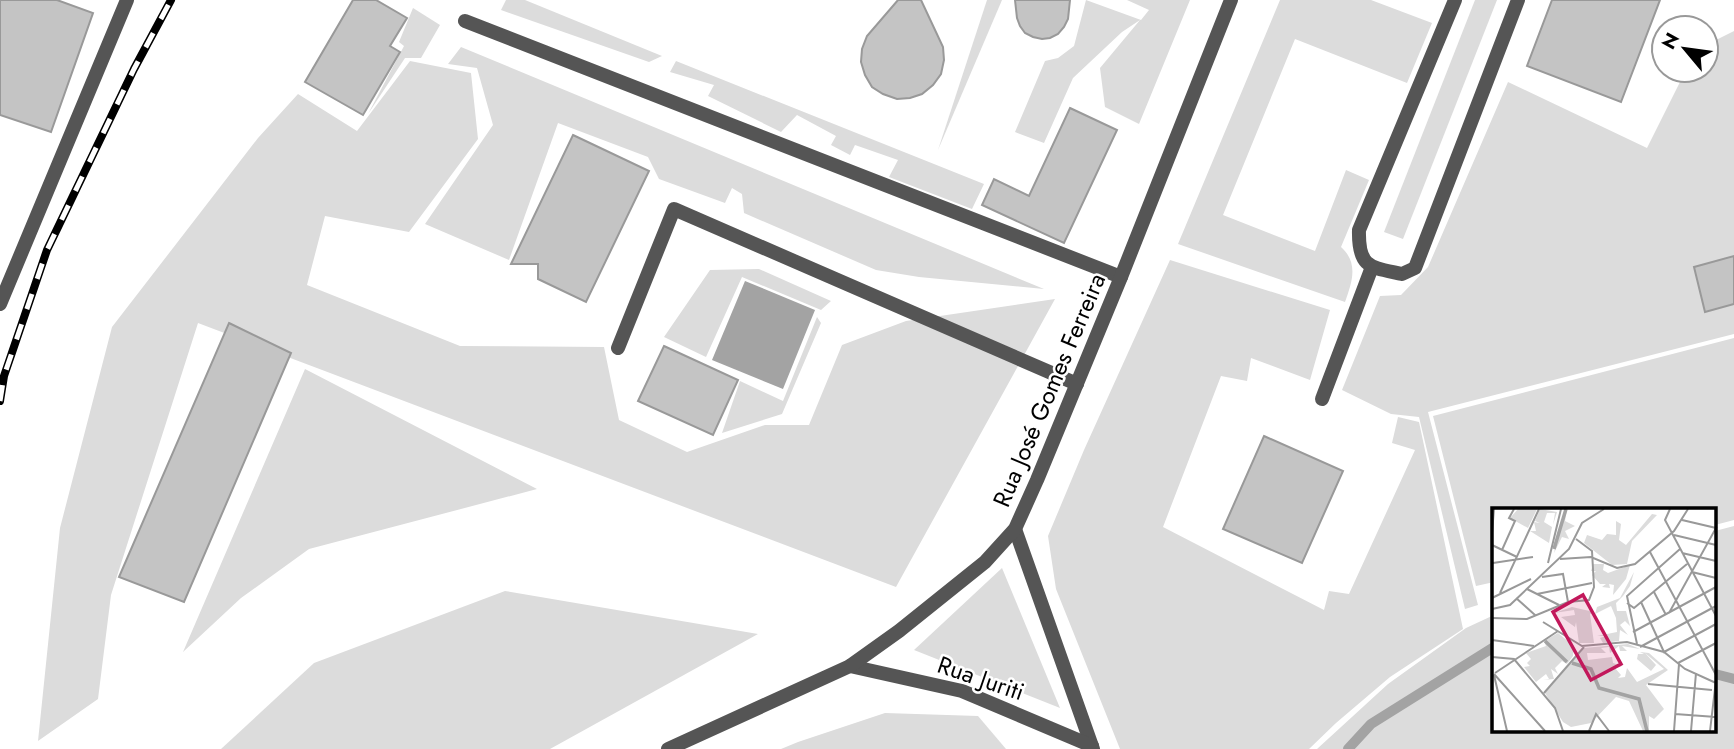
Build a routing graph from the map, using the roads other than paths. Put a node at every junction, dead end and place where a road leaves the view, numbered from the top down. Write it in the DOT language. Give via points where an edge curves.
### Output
graph roads {
  1 [pos="127,0"];
  2 [pos="1231,0"];
  3 [pos="1455,0"];
  4 [pos="1518,0"];
  5 [pos="465,22"];
  6 [pos="1372,267"];
  7 [pos="1121,277"];
  8 [pos="0,304"];
  9 [pos="618,348"];
  10 [pos="1077,384"];
  11 [pos="1322,399"];
  12 [pos="1015,529"];
  13 [pos="850,666"];
  14 [pos="1093,748"];
  15 [pos="668,749"];
  1 -- 8 [label="street"];
  2 -- 7 [label="street, Rua José Gomes Ferreira"];
  3 -- 6 [label="street" via="1359,230 1359,247"];
  4 -- 6 [label="street" via="1415,268 1402,274"];
  5 -- 7 [label="street"];
  6 -- 11 [label="street"];
  7 -- 10 [label="street, Rua José Gomes Ferreira"];
  9 -- 10 [label="street" via="674,209"];
  10 -- 12 [label="street, Rua José Gomes Ferreira"];
  12 -- 13 [label="street, Rua José Gomes Ferreira" via="985,562"];
  12 -- 14 [label="street, Rua Juriti"];
  13 -- 14 [label="street, Rua Juriti" via="962,691"];
  13 -- 15 [label="street, Rua José Gomes Ferreira"];
}
